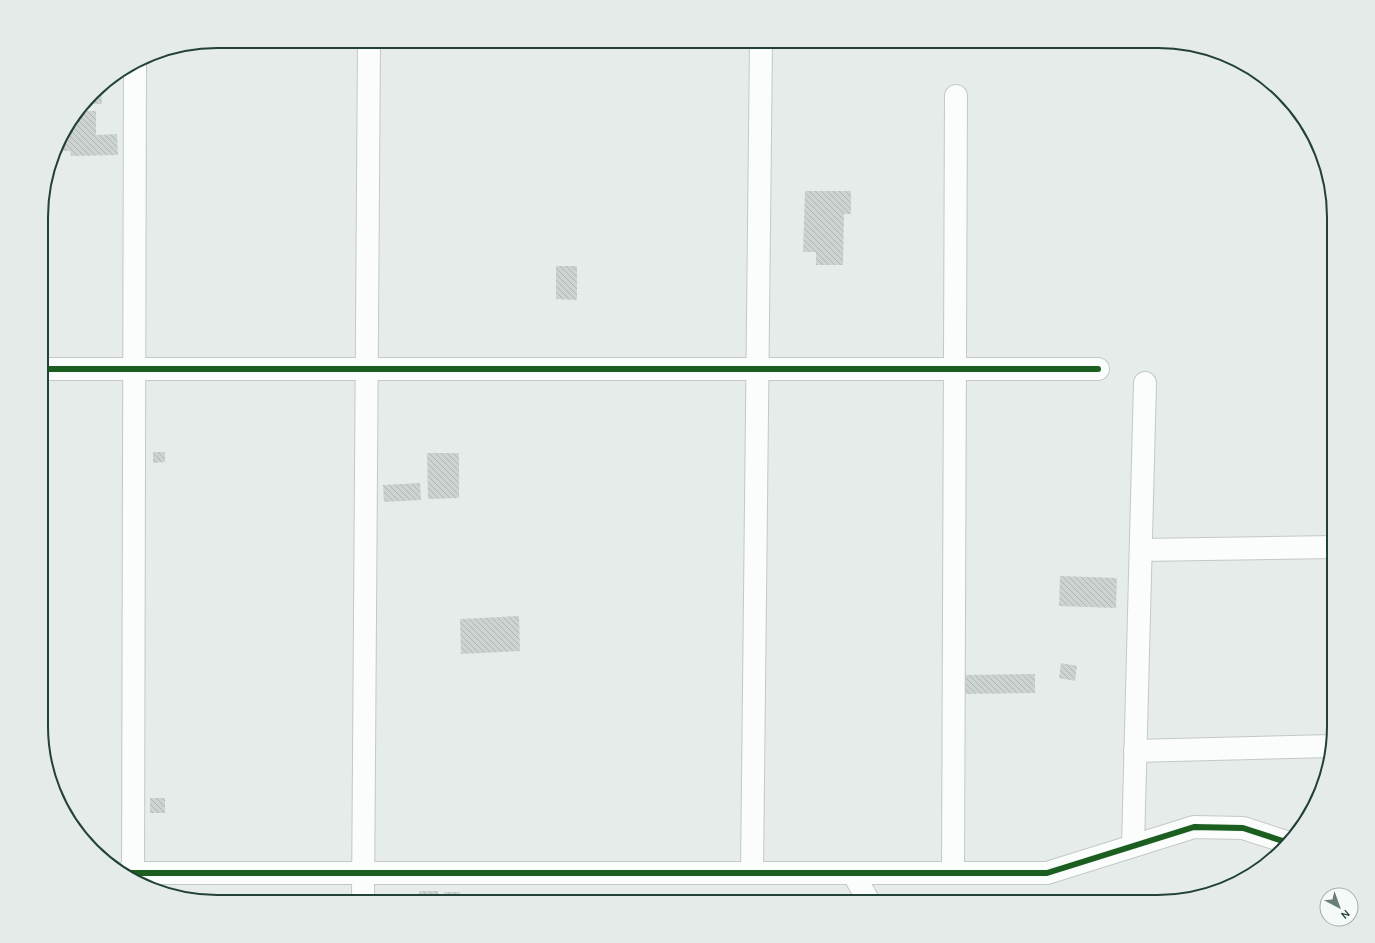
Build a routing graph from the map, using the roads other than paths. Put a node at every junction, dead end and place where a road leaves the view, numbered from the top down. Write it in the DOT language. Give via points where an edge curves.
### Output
graph roads {
  1 [pos="369,48"];
  2 [pos="762,48"];
  3 [pos="135,70"];
  4 [pos="956,96"];
  5 [pos="134,368"];
  6 [pos="48,369"];
  7 [pos="367,369"];
  8 [pos="758,369"];
  9 [pos="955,369"];
  10 [pos="1098,369"];
  11 [pos="1145,383"];
  12 [pos="1327,547"];
  13 [pos="1141,550"];
  14 [pos="1326,746"];
  15 [pos="1135,750"];
  16 [pos="1281,841"];
  17 [pos="1133,846"];
  18 [pos="130,870"];
  19 [pos="363,873"];
  20 [pos="752,873"];
  21 [pos="854,873"];
  22 [pos="952,873"];
  23 [pos="137,875"];
  24 [pos="362,895"];
  25 [pos="865,895"];
  1 -- 7 [label="street"];
  2 -- 8 [label="street"];
  3 -- 5 [label="street"];
  4 -- 9 [label="street"];
  5 -- 6 [label="street"];
  5 -- 7 [label="street"];
  5 -- 18 [label="street"];
  7 -- 8 [label="street"];
  7 -- 19 [label="street"];
  8 -- 9 [label="street"];
  8 -- 20 [label="street"];
  9 -- 10 [label="street"];
  9 -- 22 [label="street"];
  11 -- 13 [label="street"];
  12 -- 13 [label="street"];
  13 -- 15 [label="street"];
  14 -- 15 [label="street"];
  15 -- 17 [label="street"];
  16 -- 17 [label="street" via="1243,828 1194,827"];
  17 -- 22 [label="street" via="1048,873"];
  19 -- 20 [label="street"];
  19 -- 23 [label="street"];
  19 -- 24 [label="street"];
  20 -- 21 [label="street"];
  21 -- 22 [label="street"];
  21 -- 25 [label="street"];
}
